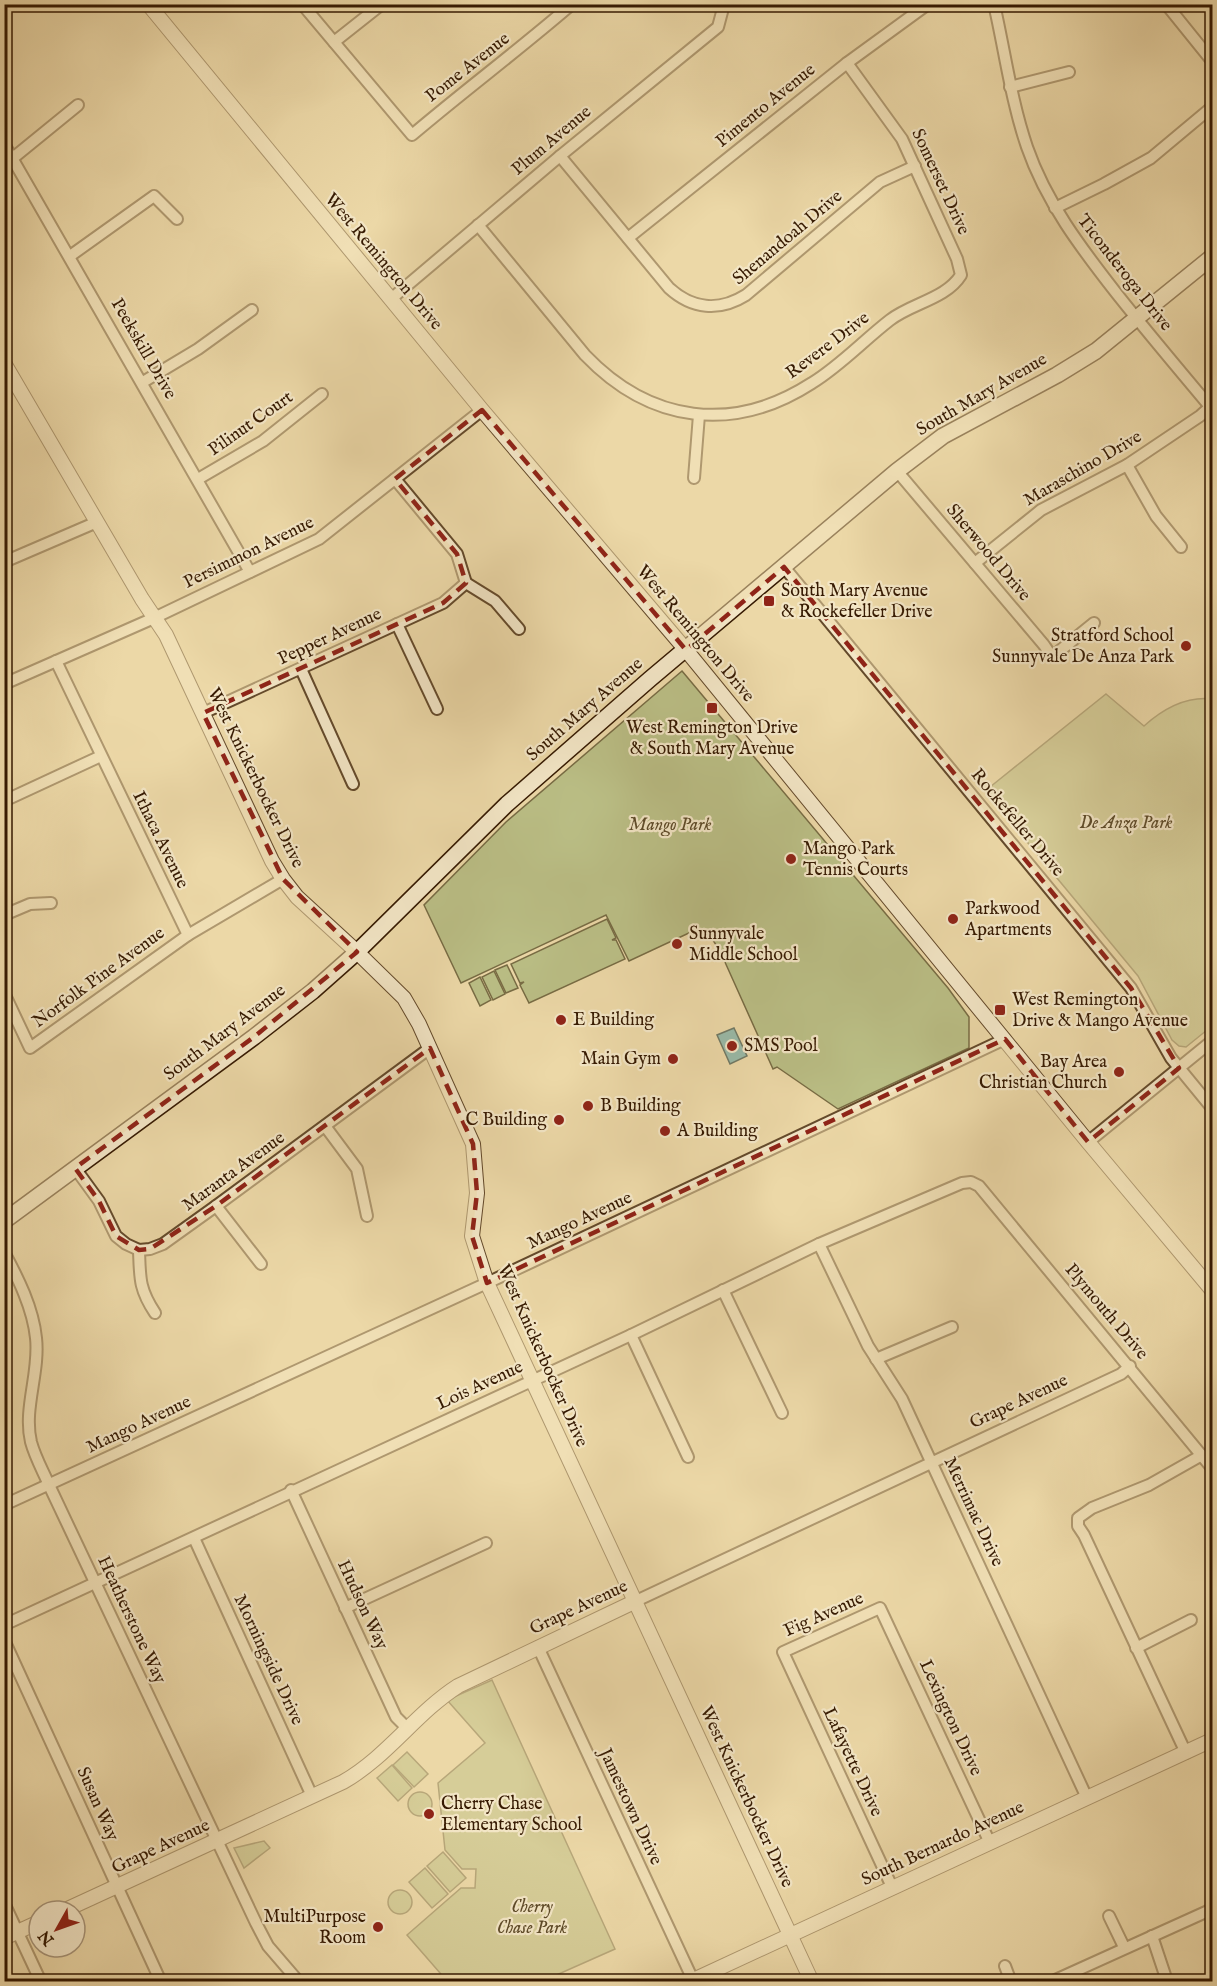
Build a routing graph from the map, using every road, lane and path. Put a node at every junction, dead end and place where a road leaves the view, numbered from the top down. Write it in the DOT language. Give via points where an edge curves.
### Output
graph roads {
  1 [pos="148,4"];
  2 [pos="302,4"];
  3 [pos="382,4"];
  4 [pos="719,4"];
  5 [pos="928,4"];
  6 [pos="994,4"];
  7 [pos="1166,4"];
  8 [pos="570,5"];
  9 [pos="334,42"];
  10 [pos="1212,61"];
  11 [pos="847,63"];
  12 [pos="1070,72"];
  13 [pos="1010,87"];
  14 [pos="78,105"];
  15 [pos="1212,107"];
  16 [pos="4,144"];
  17 [pos="560,156"];
  18 [pos="13,158"];
  19 [pos="915,165"];
  20 [pos="1055,208"];
  21 [pos="177,219"];
  22 [pos="478,225"];
  23 [pos="628,238"];
  24 [pos="70,255"];
  25 [pos="1212,257"];
  26 [pos="957,260"];
  27 [pos="391,299"];
  28 [pos="252,310"];
  29 [pos="1136,318"];
  30 [pos="4,363"];
  31 [pos="143,382"];
  32 [pos="322,394"];
  33 [pos="1211,408"];
  34 [pos="482,410"];
  35 [pos="699,415"];
  36 [pos="1127,465"];
  37 [pos="897,471"];
  38 [pos="694,478"];
  39 [pos="198,479"];
  40 [pos="395,479"];
  41 [pos="97,522"];
  42 [pos="1182,547"];
  43 [pos="4,562"];
  44 [pos="975,563"];
  45 [pos="784,567"];
  46 [pos="250,572"];
  47 [pos="466,583"];
  48 [pos="154,618"];
  49 [pos="1094,623"];
  50 [pos="397,624"];
  51 [pos="519,628"];
  52 [pos="686,650"];
  53 [pos="56,661"];
  54 [pos="301,669"];
  55 [pos="4,684"];
  56 [pos="437,709"];
  57 [pos="203,712"];
  58 [pos="101,756"];
  59 [pos="353,784"];
  60 [pos="4,801"];
  61 [pos="283,879"];
  62 [pos="51,903"];
  63 [pos="4,915"];
  64 [pos="188,934"];
  65 [pos="357,952"];
  66 [pos="4,993"];
  67 [pos="1005,1039"];
  68 [pos="1212,1041"];
  69 [pos="430,1048"];
  70 [pos="1179,1068"];
  71 [pos="1212,1108"];
  72 [pos="325,1126"];
  73 [pos="1088,1142"];
  74 [pos="75,1168"];
  75 [pos="971,1182"];
  76 [pos="216,1206"];
  77 [pos="367,1216"];
  78 [pos="4,1221"];
  79 [pos="819,1244"];
  80 [pos="139,1250"];
  81 [pos="4,1252"];
  82 [pos="261,1264"];
  83 [pos="486,1283"];
  84 [pos="723,1290"];
  85 [pos="1212,1290"];
  86 [pos="155,1313"];
  87 [pos="952,1327"];
  88 [pos="631,1335"];
  89 [pos="876,1359"];
  90 [pos="1130,1366"];
  91 [pos="531,1380"];
  92 [pos="782,1413"];
  93 [pos="1202,1455"];
  94 [pos="688,1457"];
  95 [pos="932,1463"];
  96 [pos="1212,1468"];
  97 [pos="49,1485"];
  98 [pos="291,1490"];
  99 [pos="4,1505"];
  100 [pos="194,1538"];
  101 [pos="486,1543"];
  102 [pos="95,1582"];
  103 [pos="636,1601"];
  104 [pos="345,1608"];
  105 [pos="880,1608"];
  106 [pos="1191,1620"];
  107 [pos="4,1625"];
  108 [pos="4,1640"];
  109 [pos="538,1647"];
  110 [pos="1136,1648"];
  111 [pos="783,1652"];
  112 [pos="408,1729"];
  113 [pos="1212,1740"];
  114 [pos="1186,1753"];
  115 [pos="312,1796"];
  116 [pos="1087,1798"];
  117 [pos="216,1842"];
  118 [pos="990,1843"];
  119 [pos="117,1887"];
  120 [pos="892,1887"];
  121 [pos="87,1900"];
  122 [pos="4,1903"];
  123 [pos="1212,1907"];
  124 [pos="1109,1916"];
  125 [pos="27,1927"];
  126 [pos="18,1931"];
  127 [pos="790,1935"];
  128 [pos="1152,1936"];
  129 [pos="4,1938"];
  130 [pos="1124,1947"];
  131 [pos="1005,1966"];
  132 [pos="691,1981"];
  133 [pos="41,1982"];
  134 [pos="161,1982"];
  135 [pos="299,1982"];
  136 [pos="812,1982"];
  137 [pos="1011,1982"];
  138 [pos="1051,1982"];
  139 [pos="1165,1982"];
  1 -- 27 [label="street, West Remington Drive"];
  2 -- 9 [label="street"];
  3 -- 9 [label="street"];
  4 -- 17 [label="street, Plum Avenue" via="722,12 718,27"];
  5 -- 11 [label="street, Pimento Avenue"];
  6 -- 13 [label="street, Ticonderoga Drive"];
  7 -- 10 [label="street"];
  8 -- 9 [label="street, Pome Avenue" via="412,135"];
  11 -- 19 [label="street, Somerset Drive" via="897,130"];
  11 -- 23 [label="street, Pimento Avenue"];
  12 -- 13 [label="street"];
  13 -- 20 [label="street, Ticonderoga Drive" via="1027,148"];
  14 -- 18 [label="street"];
  15 -- 20 [label="street" via="1151,158"];
  16 -- 18 [label="street, Peekskill Drive"];
  17 -- 22 [label="street, Plum Avenue"];
  17 -- 23 [label="street, Shenandoah Drive"];
  18 -- 24 [label="street, Peekskill Drive"];
  19 -- 23 [label="street, Shenandoah Drive" via="880,182 746,295 724,305 693,304 676,294"];
  19 -- 26 [label="street, Somerset Drive"];
  20 -- 29 [label="street, Ticonderoga Drive" via="1081,249"];
  21 -- 24 [label="street" via="154,196"];
  22 -- 27 [label="street, Plum Avenue"];
  22 -- 35 [label="street, Revere Drive" via="598,369 644,400"];
  24 -- 31 [label="street, Peekskill Drive"];
  25 -- 29 [label="main road, South Mary Avenue"];
  26 -- 35 [label="street, Revere Drive" via="962,275 955,285 898,314 805,388 757,409"];
  27 -- 34 [label="street, West Remington Drive"];
  28 -- 31 [label="street"];
  29 -- 33 [label="street, Ticonderoga Drive"];
  29 -- 37 [label="main road, South Mary Avenue" via="1096,351 943,436"];
  30 -- 41 [label="street, West Knickerbocker Drive"];
  31 -- 39 [label="street, Peekskill Drive"];
  32 -- 39 [label="street, Pilinut Court" via="263,441"];
  33 -- 36 [label="street, Maraschino Drive"];
  34 -- 40 [label="street, Persimmon Avenue"];
  34 -- 52 [label="street, West Remington Drive"];
  35 -- 38 [label="street"];
  36 -- 42 [label="street" via="1156,516"];
  36 -- 44 [label="street, Maraschino Drive" via="1041,510"];
  37 -- 44 [label="street, Sherwood Drive"];
  37 -- 45 [label="main road, South Mary Avenue"];
  39 -- 46 [label="street, Peekskill Drive"];
  40 -- 46 [label="street, Persimmon Avenue" via="319,539"];
  40 -- 47 [label="street" via="457,554"];
  41 -- 43 [label="street"];
  41 -- 48 [label="street, West Knickerbocker Drive"];
  44 -- 49 [label="street, Sherwood Drive" via="1052,657"];
  45 -- 52 [label="main road, South Mary Avenue"];
  45 -- 70 [label="street, Rockefeller Drive" via="1131,988"];
  46 -- 48 [label="street, Persimmon Avenue"];
  47 -- 50 [label="street, Pepper Avenue" via="443,603"];
  47 -- 51 [label="street" via="495,601"];
  48 -- 53 [label="street, Persimmon Avenue"];
  48 -- 57 [label="street, West Knickerbocker Drive"];
  50 -- 54 [label="street, Pepper Avenue"];
  50 -- 56 [label="street"];
  52 -- 65 [label="main road, South Mary Avenue" via="507,804"];
  52 -- 67 [label="street, West Remington Drive"];
  53 -- 55 [label="street, Persimmon Avenue"];
  53 -- 58 [label="street, Ithaca Avenue"];
  54 -- 57 [label="street, Pepper Avenue"];
  54 -- 59 [label="street"];
  57 -- 61 [label="street, West Knickerbocker Drive"];
  58 -- 60 [label="street"];
  58 -- 64 [label="street, Ithaca Avenue"];
  61 -- 64 [label="street"];
  61 -- 65 [label="street, West Knickerbocker Drive"];
  62 -- 63 [label="street" via="30,903"];
  64 -- 66 [label="street, Norfolk Pine Avenue" via="30,1048"];
  65 -- 69 [label="street, West Knickerbocker Drive" via="404,998"];
  65 -- 74 [label="main road, South Mary Avenue" via="254,1037"];
  67 -- 73 [label="street, West Remington Drive"];
  67 -- 83 [label="street, Mango Avenue"];
  68 -- 70 [label="street"];
  69 -- 72 [label="street, Maranta Avenue"];
  69 -- 83 [label="street, West Knickerbocker Drive" via="473,1144 477,1193 472,1236"];
  70 -- 71 [label="street, Rockefeller Drive"];
  70 -- 73 [label="street"];
  72 -- 76 [label="street, Maranta Avenue"];
  72 -- 77 [label="street" via="357,1169"];
  73 -- 85 [label="street, West Remington Drive"];
  74 -- 78 [label="main road, South Mary Avenue"];
  74 -- 80 [label="street" via="99,1201 116,1236"];
  75 -- 79 [label="street, Lois Avenue"];
  75 -- 90 [label="street, Plymouth Drive" via="979,1186"];
  76 -- 80 [label="street, Maranta Avenue" via="163,1244"];
  76 -- 82 [label="street"];
  79 -- 84 [label="street, Lois Avenue"];
  79 -- 89 [label="street, Merrimac Drive"];
  80 -- 86 [label="street" via="141,1283"];
  81 -- 97 [label="street, Heatherstone Way" via="18,1279 36,1336 29,1422 31,1443"];
  83 -- 91 [label="street, West Knickerbocker Drive"];
  83 -- 97 [label="street, Mango Avenue"];
  84 -- 88 [label="street, Lois Avenue"];
  84 -- 92 [label="street"];
  87 -- 89 [label="street"];
  88 -- 91 [label="street, Lois Avenue"];
  88 -- 94 [label="street"];
  89 -- 95 [label="street, Merrimac Drive" via="902,1399"];
  90 -- 93 [label="street, Plymouth Drive"];
  90 -- 95 [label="street, Grape Avenue" via="1121,1374"];
  91 -- 98 [label="street, Lois Avenue"];
  91 -- 103 [label="street, West Knickerbocker Drive"];
  93 -- 96 [label="street, Plymouth Drive"];
  93 -- 110 [label="street" via="1078,1518 1078,1526"];
  95 -- 103 [label="street, Grape Avenue"];
  95 -- 116 [label="street, Merrimac Drive"];
  97 -- 99 [label="street, Mango Avenue"];
  97 -- 102 [label="street, Heatherstone Way"];
  98 -- 100 [label="street, Lois Avenue"];
  98 -- 104 [label="street, Hudson Way"];
  100 -- 102 [label="street, Lois Avenue"];
  100 -- 115 [label="street, Morningside Drive"];
  101 -- 104 [label="street"];
  102 -- 107 [label="street, Lois Avenue"];
  102 -- 117 [label="street, Heatherstone Way"];
  103 -- 109 [label="street, Grape Avenue"];
  103 -- 127 [label="street, West Knickerbocker Drive"];
  104 -- 112 [label="street, Hudson Way" via="396,1718"];
  105 -- 111 [label="street, Fig Avenue"];
  105 -- 118 [label="street, Lexington Drive"];
  106 -- 110 [label="street"];
  108 -- 119 [label="street, Susan Way"];
  109 -- 112 [label="street, Grape Avenue" via="458,1686 437,1700"];
  109 -- 132 [label="street, Jamestown Drive"];
  110 -- 114 [label="street"];
  111 -- 120 [label="street, Lafayette Drive"];
  112 -- 115 [label="street, Grape Avenue" via="359,1773"];
  113 -- 114 [label="street, South Bernardo Avenue"];
  114 -- 116 [label="street, South Bernardo Avenue"];
  115 -- 117 [label="street, Grape Avenue"];
  116 -- 118 [label="street, South Bernardo Avenue"];
  117 -- 119 [label="street, Grape Avenue"];
  117 -- 135 [label="street, Heatherstone Way" via="268,1946"];
  118 -- 120 [label="street, South Bernardo Avenue"];
  119 -- 121 [label="street, Grape Avenue"];
  119 -- 134 [label="street, Susan Way"];
  120 -- 127 [label="street, South Bernardo Avenue"];
  122 -- 126 [label="street"];
  123 -- 128 [label="street"];
  124 -- 130 [label="street"];
  125 -- 126 [label="street"];
  126 -- 129 [label="street"];
  126 -- 133 [label="street"];
  127 -- 132 [label="street, South Bernardo Avenue"];
  127 -- 136 [label="street, West Knickerbocker Drive"];
  128 -- 130 [label="street"];
  128 -- 139 [label="street"];
  130 -- 138 [label="street"];
  131 -- 137 [label="street"];
}
